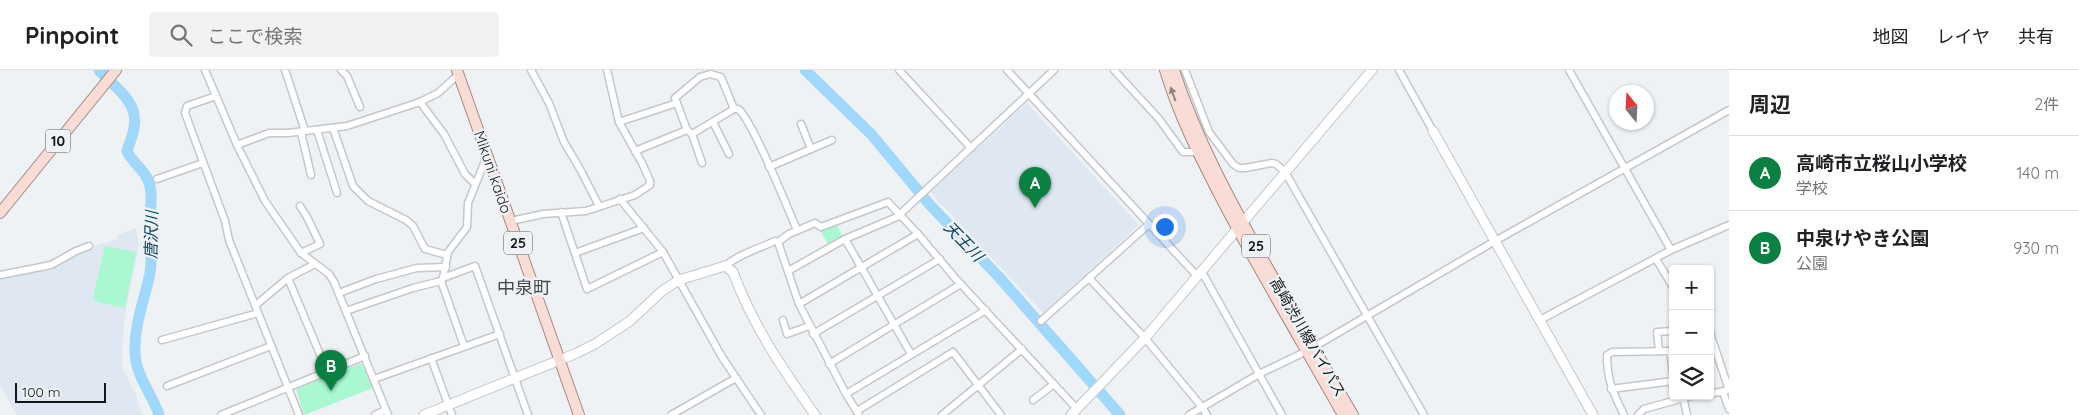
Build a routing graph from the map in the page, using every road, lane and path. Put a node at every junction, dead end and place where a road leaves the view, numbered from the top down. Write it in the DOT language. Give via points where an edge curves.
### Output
graph roads {
  1 [pos="116,70"];
  2 [pos="205,70"];
  3 [pos="285,70"];
  4 [pos="341,70"];
  5 [pos="531,70"];
  6 [pos="607,70"];
  7 [pos="899,70"];
  8 [pos="1007,70"];
  9 [pos="1054,70"];
  10 [pos="1114,70"];
  11 [pos="1165,70"];
  12 [pos="1174,70"];
  13 [pos="1185,70"];
  14 [pos="1372,70"];
  15 [pos="1399,70"];
  16 [pos="1568,70"];
  17 [pos="458,72"];
  18 [pos="713,72"];
  19 [pos="1028,93"];
  20 [pos="216,96"];
  21 [pos="420,102"];
  22 [pos="677,103"];
  23 [pos="360,107"];
  24 [pos="734,109"];
  25 [pos="1729,110"];
  26 [pos="619,122"];
  27 [pos="713,122"];
  28 [pos="800,124"];
  29 [pos="333,128"];
  30 [pos="316,130"];
  31 [pos="303,131"];
  32 [pos="1433,131"];
  33 [pos="689,132"];
  34 [pos="832,140"];
  35 [pos="237,144"];
  36 [pos="971,148"];
  37 [pos="812,149"];
  38 [pos="635,151"];
  39 [pos="1197,152"];
  40 [pos="730,154"];
  41 [pos="487,156"];
  42 [pos="203,163"];
  43 [pos="702,163"];
  44 [pos="769,167"];
  45 [pos="1624,169"];
  46 [pos="1285,172"];
  47 [pos="311,175"];
  48 [pos="157,179"];
  49 [pos="475,184"];
  50 [pos="337,193"];
  51 [pos="620,199"];
  52 [pos="300,206"];
  53 [pos="599,206"];
  54 [pos="561,212"];
  55 [pos="0,214"];
  56 [pos="899,214"];
  57 [pos="510,221"];
  58 [pos="1148,224"];
  59 [pos="1729,225"];
  60 [pos="1240,227"];
  61 [pos="644,228"];
  62 [pos="797,230"];
  63 [pos="918,234"];
  64 [pos="844,239"];
  65 [pos="1496,241"];
  66 [pos="778,242"];
  67 [pos="89,246"];
  68 [pos="1671,250"];
  69 [pos="663,252"];
  70 [pos="301,253"];
  71 [pos="575,253"];
  72 [pos="447,255"];
  73 [pos="940,259"];
  74 [pos="1656,259"];
  75 [pos="315,264"];
  76 [pos="725,266"];
  77 [pos="446,267"];
  78 [pos="861,268"];
  79 [pos="788,271"];
  80 [pos="0,275"];
  81 [pos="1200,275"];
  82 [pos="288,278"];
  83 [pos="1089,278"];
  84 [pos="442,280"];
  85 [pos="679,280"];
  86 [pos="1669,280"];
  87 [pos="960,284"];
  88 [pos="339,293"];
  89 [pos="878,297"];
  90 [pos="799,304"];
  91 [pos="256,305"];
  92 [pos="986,310"];
  93 [pos="346,311"];
  94 [pos="258,313"];
  95 [pos="1367,316"];
  96 [pos="783,320"];
  97 [pos="1540,320"];
  98 [pos="1042,322"];
  99 [pos="895,325"];
  100 [pos="809,326"];
  101 [pos="1669,331"];
  102 [pos="500,334"];
  103 [pos="813,334"];
  104 [pos="1145,338"];
  105 [pos="162,340"];
  106 [pos="271,346"];
  107 [pos="464,346"];
  108 [pos="1022,349"];
  109 [pos="1310,349"];
  110 [pos="1659,350"];
  111 [pos="1669,351"];
  112 [pos="911,354"];
  113 [pos="1714,355"];
  114 [pos="364,356"];
  115 [pos="431,358"];
  116 [pos="560,361"];
  117 [pos="829,364"];
  118 [pos="327,371"];
  119 [pos="1259,374"];
  120 [pos="516,378"];
  121 [pos="736,378"];
  122 [pos="374,379"];
  123 [pos="1669,382"];
  124 [pos="1054,384"];
  125 [pos="167,386"];
  126 [pos="979,386"];
  127 [pos="288,387"];
  128 [pos="1612,389"];
  129 [pos="1727,391"];
  130 [pos="1714,392"];
  131 [pos="846,394"];
  132 [pos="1033,400"];
  133 [pos="1676,400"];
  134 [pos="1686,400"];
  135 [pos="448,405"];
  136 [pos="1202,407"];
  137 [pos="1729,408"];
  138 [pos="682,412"];
  139 [pos="387,413"];
  140 [pos="858,413"];
  141 [pos="1077,413"];
  142 [pos="221,415"];
  143 [pos="299,415"];
  144 [pos="374,415"];
  145 [pos="424,415"];
  146 [pos="452,415"];
  147 [pos="528,415"];
  148 [pos="579,415"];
  149 [pos="671,415"];
  150 [pos="761,415"];
  151 [pos="815,415"];
  152 [pos="942,415"];
  153 [pos="1001,415"];
  154 [pos="1189,415"];
  155 [pos="1207,415"];
  156 [pos="1282,415"];
  157 [pos="1343,415"];
  158 [pos="1353,415"];
  159 [pos="1424,415"];
  160 [pos="1593,415"];
  161 [pos="1624,415"];
  162 [pos="1638,415"];
  163 [pos="1688,415"];
  1 -- 55 [label="main road, 10"];
  2 -- 20 [label="street"];
  3 -- 31 [label="street"];
  4 -- 23 [label="street"];
  5 -- 53 [label="street" via="549,103 564,142"];
  6 -- 26 [label="street"];
  7 -- 36 [label="street"];
  8 -- 19 [label="street"];
  9 -- 19 [label="street"];
  10 -- 39 [label="street" via="1160,119 1184,152"];
  39 -- 11 [label="main road, 高崎渋川線バイパス / 25, one-way"];
  12 -- 60 [label="main road, 高崎渋川線バイパス / 25" via="1189,113"];
  13 -- 46 [label="street" via="1209,132 1233,164 1245,168 1266,162 1276,164"];
  14 -- 46 [label="street"];
  15 -- 32 [label="street"];
  16 -- 45 [label="street"];
  17 -- 21 [label="street" via="438,93"];
  17 -- 41 [label="main road, Mikuni kaido / 25"];
  18 -- 22 [label="street" via="693,82 675,98"];
  18 -- 24 [label="street" via="721,77"];
  19 -- 36 [label="street"];
  19 -- 58 [label="street"];
  20 -- 35 [label="street"];
  20 -- 42 [label="street" via="187,106 185,114"];
  21 -- 29 [label="street"];
  21 -- 49 [label="street" via="444,134 465,174"];
  22 -- 26 [label="street"];
  22 -- 33 [label="street"];
  24 -- 27 [label="street"];
  24 -- 44 [label="street" via="741,110"];
  25 -- 45 [label="street"];
  26 -- 38 [label="street"];
  27 -- 33 [label="street"];
  27 -- 40 [label="street"];
  28 -- 37 [label="street"];
  29 -- 30 [label="street"];
  29 -- 72 [label="street" via="353,186 368,201 413,226 425,249"];
  30 -- 31 [label="street"];
  30 -- 50 [label="street"];
  31 -- 35 [label="street" via="269,133"];
  31 -- 47 [label="street"];
  32 -- 65 [label="street"];
  33 -- 38 [label="street"];
  33 -- 43 [label="street"];
  34 -- 37 [label="street"];
  35 -- 70 [label="street" via="265,201"];
  36 -- 56 [label="street"];
  37 -- 44 [label="street"];
  38 -- 51 [label="street" via="650,185 635,195"];
  39 -- 60 [label="main road, 高崎渋川線バイパス / 25"];
  41 -- 49 [label="street"];
  41 -- 57 [label="main road, Mikuni kaido / 25"];
  42 -- 48 [label="street"];
  42 -- 91 [label="street"];
  44 -- 62 [label="street"];
  45 -- 65 [label="street"];
  45 -- 68 [label="street"];
  46 -- 60 [label="street"];
  46 -- 95 [label="street"];
  49 -- 72 [label="street" via="468,203 467,227"];
  51 -- 53 [label="street"];
  51 -- 61 [label="street"];
  52 -- 70 [label="street" via="320,244"];
  53 -- 54 [label="street"];
  54 -- 57 [label="street"];
  54 -- 71 [label="street"];
  56 -- 62 [label="street" via="888,202 821,228 815,223"];
  56 -- 63 [label="street"];
  56 -- 64 [label="street"];
  57 -- 116 [label="main road, Mikuni kaido / 25"];
  58 -- 81 [label="street"];
  58 -- 83 [label="street"];
  59 -- 68 [label="street"];
  60 -- 81 [label="street"];
  60 -- 109 [label="main road, 高崎渋川線バイパス / 25"];
  61 -- 69 [label="street"];
  61 -- 71 [label="street"];
  62 -- 66 [label="street"];
  63 -- 73 [label="street"];
  63 -- 78 [label="street"];
  64 -- 78 [label="street"];
  64 -- 79 [label="street"];
  65 -- 95 [label="street"];
  65 -- 97 [label="street"];
  66 -- 76 [label="street" via="746,253"];
  66 -- 79 [label="street"];
  67 -- 80 [label="street" via="51,265"];
  68 -- 74 [label="street"];
  69 -- 71 [label="street" via="587,289"];
  69 -- 85 [label="street"];
  70 -- 75 [label="street"];
  72 -- 77 [label="street"];
  73 -- 87 [label="street"];
  73 -- 89 [label="street"];
  74 -- 86 [label="street"];
  74 -- 97 [label="street"];
  75 -- 82 [label="street"];
  75 -- 88 [label="street" via="329,274"];
  76 -- 85 [label="street"];
  76 -- 151 [label="street" via="732,272 776,360"];
  77 -- 84 [label="street"];
  77 -- 88 [label="street" via="416,268 376,278"];
  78 -- 89 [label="street"];
  78 -- 90 [label="street"];
  79 -- 90 [label="street"];
  81 -- 104 [label="street"];
  81 -- 119 [label="street"];
  82 -- 91 [label="street"];
  82 -- 118 [label="street"];
  83 -- 98 [label="street"];
  83 -- 104 [label="street"];
  84 -- 93 [label="street"];
  84 -- 102 [label="street" via="475,266"];
  84 -- 107 [label="street"];
  85 -- 116 [label="street" via="604,339"];
  85 -- 121 [label="street"];
  87 -- 92 [label="street"];
  87 -- 99 [label="street"];
  88 -- 93 [label="street"];
  89 -- 99 [label="street"];
  89 -- 103 [label="street"];
  90 -- 100 [label="street"];
  91 -- 94 [label="street"];
  92 -- 108 [label="street"];
  92 -- 112 [label="street"];
  93 -- 114 [label="street"];
  94 -- 105 [label="street"];
  94 -- 106 [label="street"];
  95 -- 109 [label="street"];
  95 -- 159 [label="street"];
  96 -- 100 [label="street" via="787,334"];
  97 -- 160 [label="street"];
  99 -- 112 [label="street"];
  99 -- 117 [label="street"];
  100 -- 103 [label="street"];
  101 -- 110 [label="street" via="1657,332"];
  102 -- 107 [label="street"];
  102 -- 120 [label="street"];
  103 -- 117 [label="street"];
  104 -- 136 [label="street"];
  104 -- 141 [label="street"];
  106 -- 125 [label="street"];
  106 -- 127 [label="street"];
  107 -- 115 [label="street"];
  108 -- 124 [label="street"];
  108 -- 126 [label="street"];
  109 -- 119 [label="street"];
  109 -- 157 [label="main road, 高崎渋川線バイパス / 25"];
  109 -- 158 [label="main road, 高崎渋川線バイパス / 25"];
  110 -- 111 [label="street"];
  110 -- 128 [label="street" via="1612,352 1607,355 1607,374"];
  112 -- 131 [label="street"];
  113 -- 129 [label="street"];
  114 -- 118 [label="street"];
  114 -- 122 [label="street"];
  115 -- 122 [label="street"];
  115 -- 135 [label="street"];
  116 -- 120 [label="street"];
  116 -- 148 [label="main road, Mikuni kaido / 25"];
  117 -- 131 [label="street"];
  118 -- 127 [label="street"];
  119 -- 136 [label="street"];
  119 -- 156 [label="street"];
  120 -- 135 [label="street"];
  120 -- 147 [label="street"];
  121 -- 138 [label="street"];
  121 -- 150 [label="street"];
  122 -- 139 [label="street"];
  123 -- 128 [label="street"];
  124 -- 132 [label="street"];
  124 -- 141 [label="street"];
  126 -- 140 [label="street" via="953,352"];
  126 -- 152 [label="street"];
  126 -- 153 [label="street"];
  127 -- 142 [label="street"];
  127 -- 143 [label="street"];
  128 -- 161 [label="street"];
  129 -- 130 [label="street"];
  129 -- 137 [label="street"];
  131 -- 140 [label="street"];
  133 -- 162 [label="street" via="1644,409"];
  134 -- 163 [label="street"];
  135 -- 145 [label="street"];
  135 -- 146 [label="street"];
  136 -- 154 [label="street"];
  136 -- 155 [label="street"];
  138 -- 149 [label="street"];
  139 -- 144 [label="street"];
}
